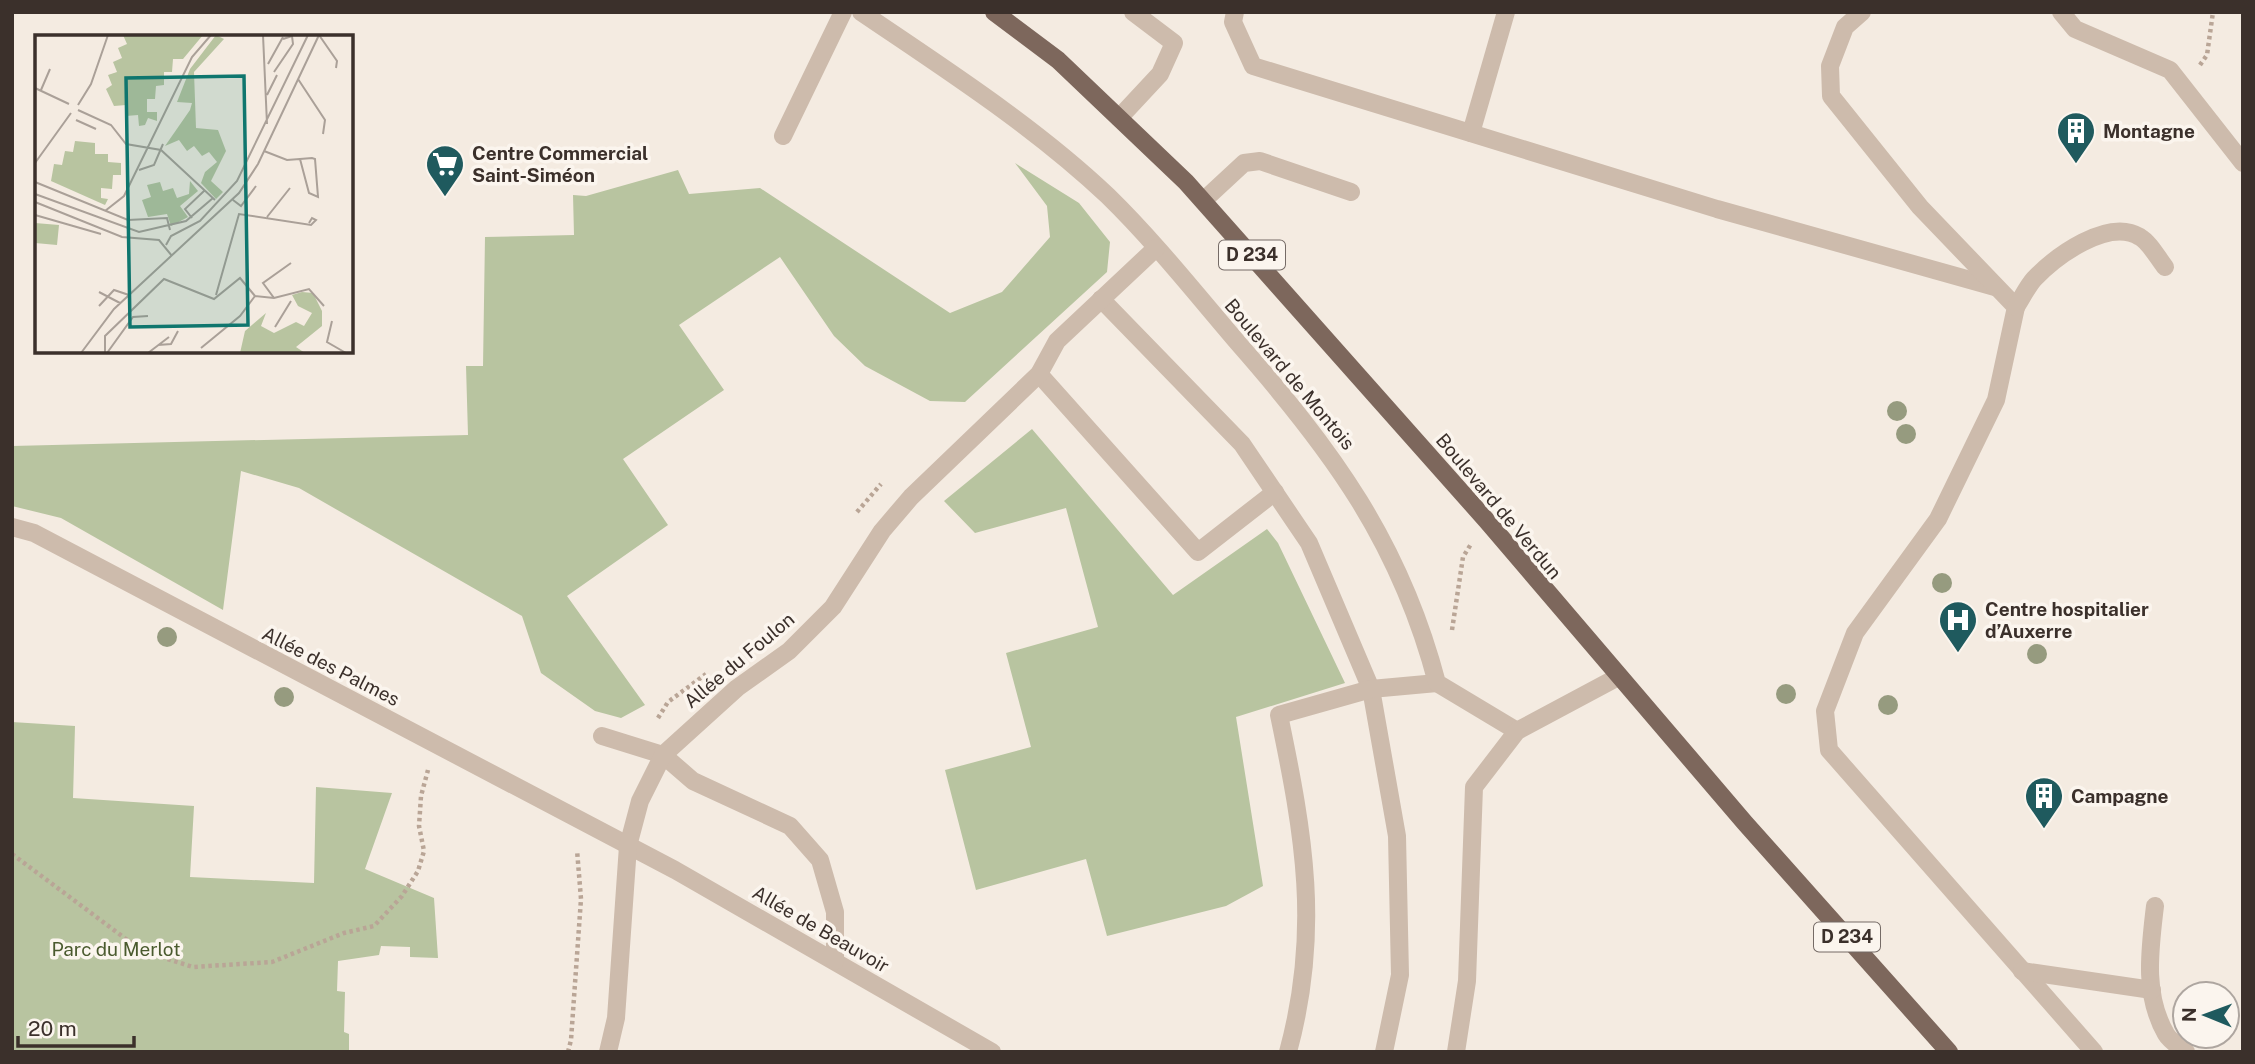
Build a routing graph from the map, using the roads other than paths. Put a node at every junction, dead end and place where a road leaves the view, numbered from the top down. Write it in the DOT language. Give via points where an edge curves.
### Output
graph roads {
  1 [pos="843,12"];
  2 [pos="861,12"];
  3 [pos="994,12"];
  4 [pos="1133,12"];
  5 [pos="1235,12"];
  6 [pos="1506,12"];
  7 [pos="1862,12"];
  8 [pos="2061,12"];
  9 [pos="1119,118"];
  10 [pos="1471,133"];
  11 [pos="783,136"];
  12 [pos="2243,163"];
  13 [pos="1351,192"];
  14 [pos="1203,201"];
  15 [pos="1156,248"];
  16 [pos="2165,267"];
  17 [pos="1995,287"];
  18 [pos="1101,299"];
  19 [pos="2016,307"];
  20 [pos="1039,374"];
  21 [pos="1275,492"];
  22 [pos="12,527"];
  23 [pos="1618,677"];
  24 [pos="1437,683"];
  25 [pos="1371,689"];
  26 [pos="1517,731"];
  27 [pos="602,736"];
  28 [pos="663,755"];
  29 [pos="628,846"];
  30 [pos="2155,906"];
  31 [pos="835,961"];
  32 [pos="2022,971"];
  33 [pos="2152,990"];
  34 [pos="608,1052"];
  35 [pos="992,1052"];
  36 [pos="1288,1052"];
  37 [pos="1384,1052"];
  38 [pos="1456,1052"];
  39 [pos="1949,1052"];
  40 [pos="2094,1052"];
  41 [pos="2186,1052"];
  1 -- 11 [label="street"];
  2 -- 15 [label="street, Boulevard de Montois" via="1037,137 1107,196"];
  3 -- 9 [label="main road, Boulevard de Verdun / D 234" via="1058,60"];
  4 -- 9 [label="street" via="1174,43 1160,74"];
  5 -- 10 [label="street" via="1233,22 1253,65"];
  6 -- 10 [label="street"];
  7 -- 17 [label="street" via="1845,27 1830,66 1831,96 1920,207"];
  8 -- 12 [label="street" via="2075,29 2170,70"];
  9 -- 14 [label="main road, Boulevard de Verdun / D 234"];
  10 -- 17 [label="street" via="1717,209"];
  13 -- 14 [label="street" via="1260,161 1244,163"];
  14 -- 23 [label="main road, Boulevard de Verdun / D 234" via="1487,521"];
  15 -- 18 [label="street, Allée du Foulon"];
  15 -- 24 [label="street, Boulevard de Montois" via="1303,417 1348,479 1389,551"];
  16 -- 19 [label="street" via="2141,237 2125,233 2093,237 2071,248 2034,280"];
  17 -- 19 [label="street"];
  18 -- 20 [label="street, Allée du Foulon" via="1057,341"];
  18 -- 21 [label="street" via="1242,444"];
  19 -- 32 [label="street" via="1996,400 1938,519 1855,633 1825,710 1829,750"];
  20 -- 21 [label="street" via="1198,552"];
  20 -- 28 [label="street, Allée du Foulon" via="911,497 882,531 833,607 789,651 737,688"];
  21 -- 25 [label="street" via="1309,543"];
  22 -- 29 [label="street, Allée des Palmes" via="34,533"];
  23 -- 26 [label="street"];
  23 -- 39 [label="main road, Boulevard de Verdun / D 234"];
  24 -- 25 [label="street"];
  24 -- 26 [label="street"];
  25 -- 36 [label="street" via="1279,715 1301,821 1308,901 1305,962"];
  25 -- 37 [label="street" via="1397,836 1400,975"];
  26 -- 38 [label="street" via="1474,787 1467,981"];
  27 -- 28 [label="street"];
  28 -- 29 [label="street, Allée du Foulon" via="640,801"];
  28 -- 31 [label="street" via="693,781 790,826 820,860 835,912"];
  29 -- 31 [label="street, Allée de Beauvoir"];
  29 -- 34 [label="street, Allée du Foulon" via="616,1018"];
  30 -- 33 [label="street" via="2148,966"];
  31 -- 35 [label="street, Allée de Beauvoir"];
  32 -- 33 [label="street"];
  32 -- 40 [label="street"];
  33 -- 41 [label="street" via="2166,1035"];
}
